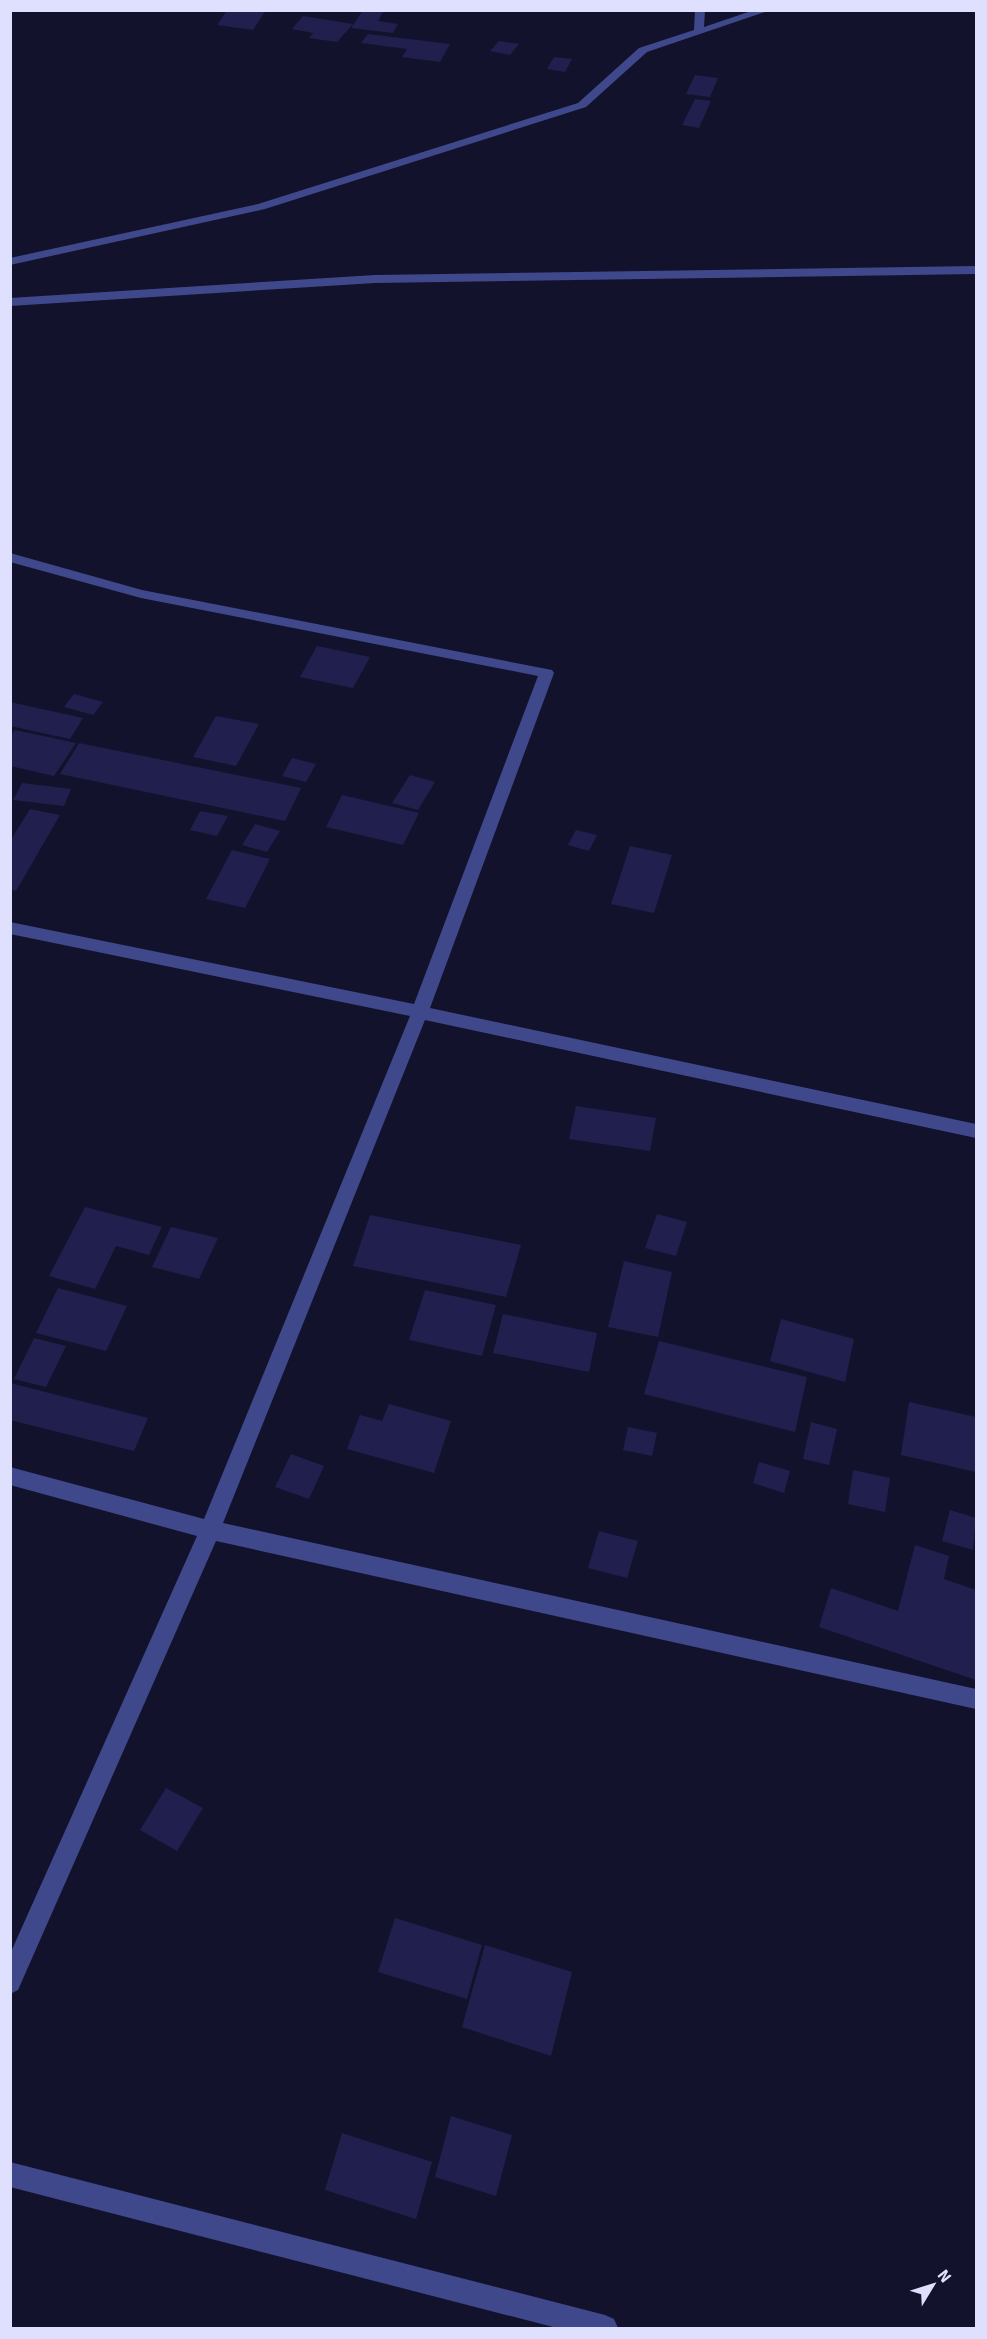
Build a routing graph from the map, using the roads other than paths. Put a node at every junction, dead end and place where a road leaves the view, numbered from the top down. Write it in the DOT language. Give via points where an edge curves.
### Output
graph roads {
  1 [pos="700,10"];
  2 [pos="765,10"];
  3 [pos="699,32"];
  4 [pos="10,262"];
  5 [pos="976,270"];
  6 [pos="10,302"];
  7 [pos="10,557"];
  8 [pos="10,928"];
  9 [pos="420,1012"];
  10 [pos="976,1131"];
  11 [pos="10,1476"];
  12 [pos="210,1530"];
  13 [pos="976,1699"];
  14 [pos="10,1982"];
  15 [pos="10,2174"];
  16 [pos="605,2328"];
  1 -- 3 [label="street"];
  2 -- 3 [label="street"];
  3 -- 4 [label="street" via="643,50 582,105 261,207"];
  5 -- 6 [label="street" via="375,279"];
  7 -- 9 [label="street" via="141,594 547,673"];
  8 -- 9 [label="street"];
  9 -- 10 [label="street"];
  9 -- 12 [label="street"];
  11 -- 12 [label="street"];
  12 -- 13 [label="street"];
  12 -- 14 [label="street"];
  15 -- 16 [label="street"];
}
